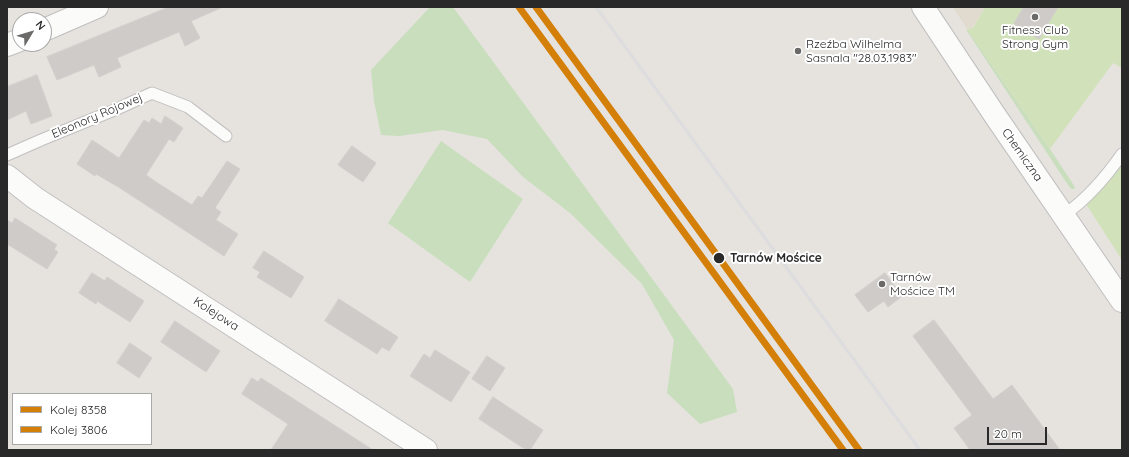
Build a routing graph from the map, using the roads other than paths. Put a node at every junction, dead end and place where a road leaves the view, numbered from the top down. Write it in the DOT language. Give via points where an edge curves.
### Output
graph roads {
  1 [pos="98,7"];
  2 [pos="923,7"];
  3 [pos="52,27"];
  4 [pos="226,136"];
  5 [pos="1122,154"];
  6 [pos="7,155"];
  7 [pos="7,176"];
  8 [pos="1064,216"];
  9 [pos="1122,301"];
  10 [pos="426,450"];
  1 -- 3 [label="street"];
  2 -- 8 [label="street, Chemiczna"];
  4 -- 6 [label="lane, Eleonory Rojowej" via="188,107 152,92"];
  5 -- 8 [label="lane" via="1087,196"];
  7 -- 10 [label="street, Kolejowa" via="35,198"];
  8 -- 9 [label="street, Chemiczna"];
}
